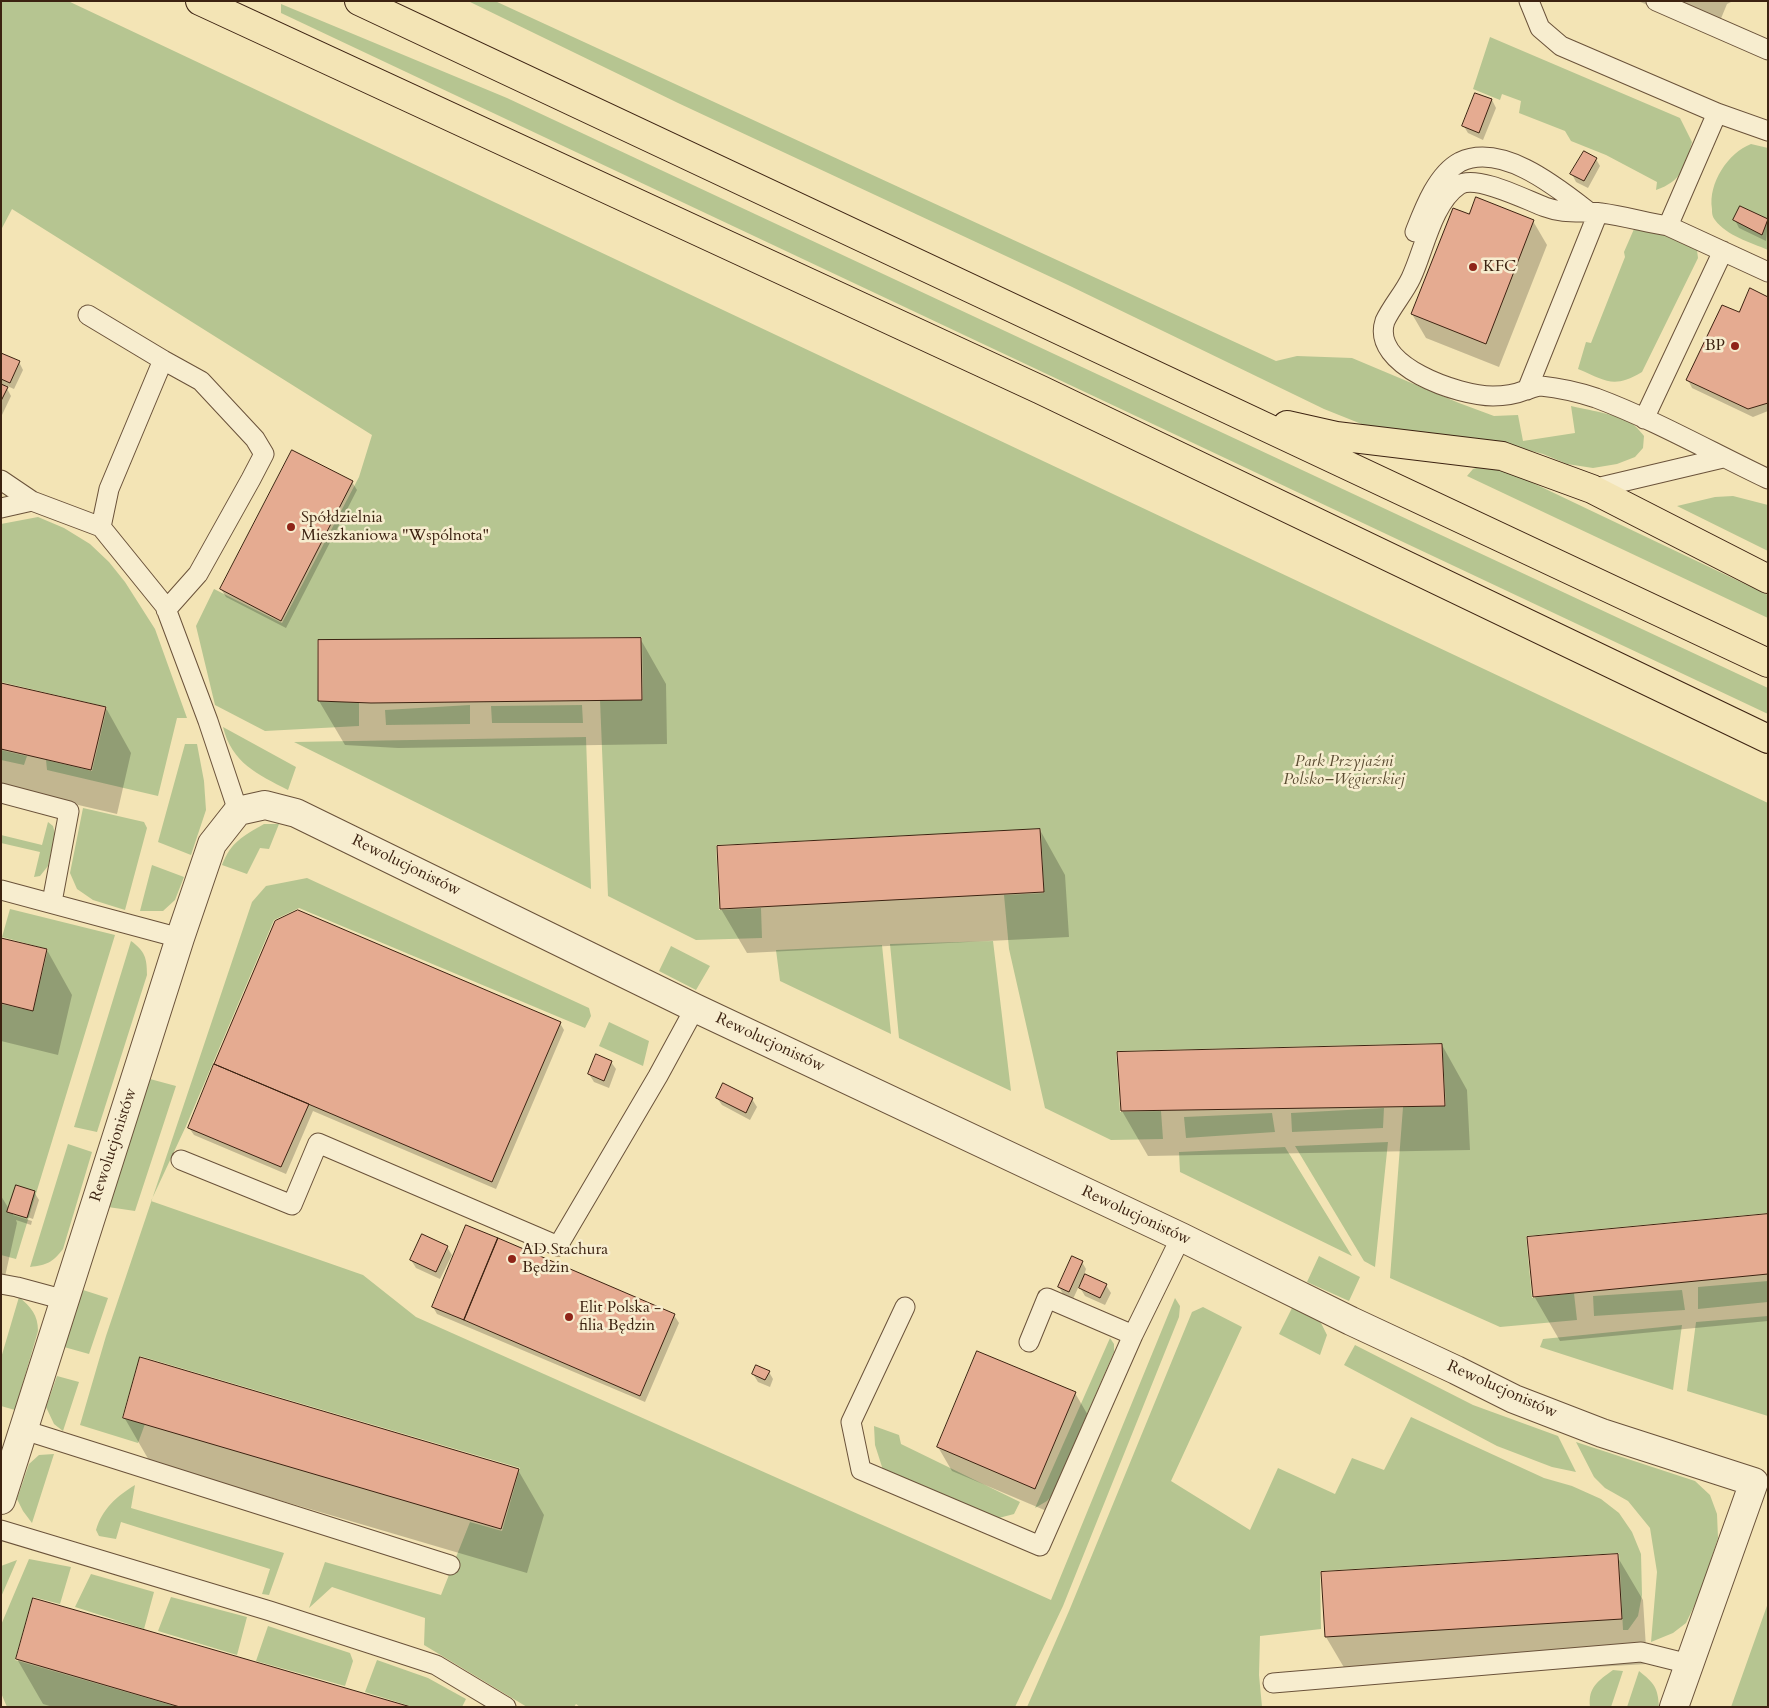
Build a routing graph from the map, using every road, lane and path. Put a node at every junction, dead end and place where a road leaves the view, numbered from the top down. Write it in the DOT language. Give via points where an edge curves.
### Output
graph roads {
  1 [pos="200,1"];
  2 [pos="359,1"];
  3 [pos="1529,1"];
  4 [pos="1656,1"];
  5 [pos="1768,50"];
  6 [pos="1717,113"];
  7 [pos="1768,131"];
  8 [pos="1593,213"];
  9 [pos="1668,226"];
  10 [pos="1723,251"];
  11 [pos="1768,272"];
  12 [pos="1389,313"];
  13 [pos="88,315"];
  14 [pos="163,360"];
  15 [pos="1527,390"];
  16 [pos="1234,413"];
  17 [pos="1644,419"];
  18 [pos="1723,458"];
  19 [pos="1768,479"];
  20 [pos="1,480"];
  21 [pos="1592,489"];
  22 [pos="32,501"];
  23 [pos="1,508"];
  24 [pos="101,527"];
  25 [pos="1768,579"];
  26 [pos="166,610"];
  27 [pos="1768,663"];
  28 [pos="1768,739"];
  29 [pos="1,793"];
  30 [pos="238,811"];
  31 [pos="1,890"];
  32 [pos="52,902"];
  33 [pos="180,938"];
  34 [pos="695,1008"];
  35 [pos="181,1160"];
  36 [pos="1181,1237"];
  37 [pos="1,1284"];
  38 [pos="65,1300"];
  39 [pos="905,1307"];
  40 [pos="1133,1335"];
  41 [pos="1030,1342"];
  42 [pos="24,1430"];
  43 [pos="1,1500"];
  44 [pos="1,1530"];
  45 [pos="450,1565"];
  46 [pos="1689,1664"];
  47 [pos="1272,1683"];
  48 [pos="506,1707"];
  49 [pos="1674,1707"];
  1 -- 28 [label="main road" via="1041,390"];
  2 -- 16 [label="main road"];
  3 -- 6 [label="lane" via="1540,28 1561,46"];
  4 -- 5 [label="lane"];
  6 -- 7 [label="lane"];
  6 -- 9 [label="lane"];
  8 -- 9 [label="lane"];
  8 -- 12 [label="lane" via="1558,211 1480,183 1466,182 1451,193 1440,208 1411,277"];
  8 -- 12 [label="lane" via="1534,173 1510,163 1477,157 1459,163 1444,176 1429,198"];
  8 -- 15 [label="lane"];
  9 -- 10 [label="lane"];
  10 -- 11 [label="lane"];
  10 -- 17 [label="lane"];
  12 -- 15 [label="lane" via="1383,328 1385,344 1400,362 1419,375 1480,396"];
  13 -- 14 [label="lane"];
  14 -- 24 [label="lane" via="109,489"];
  14 -- 26 [label="lane" via="201,381 255,439 264,454 198,574"];
  15 -- 17 [label="lane" via="1538,386 1566,390 1596,398"];
  16 -- 21 [label="main road" via="1336,436 1502,456"];
  16 -- 27 [label="main road"];
  17 -- 18 [label="lane"];
  18 -- 19 [label="lane"];
  18 -- 21 [label="lane"];
  20 -- 22 [label="lane"];
  21 -- 25 [label="main road"];
  22 -- 23 [label="lane"];
  22 -- 24 [label="lane"];
  24 -- 26 [label="lane"];
  26 -- 30 [label="lane"];
  29 -- 32 [label="lane" via="69,811"];
  30 -- 33 [label="street, Rewolucjonistów" via="212,844"];
  30 -- 34 [label="street, Rewolucjonistów" via="265,806 296,813"];
  31 -- 32 [label="lane"];
  32 -- 33 [label="lane"];
  33 -- 38 [label="street, Rewolucjonistów"];
  34 -- 35 [label="lane" via="558,1246 318,1143 292,1205"];
  34 -- 36 [label="street, Rewolucjonistów"];
  36 -- 40 [label="lane"];
  36 -- 46 [label="street, Rewolucjonistów" via="1514,1399 1602,1433 1754,1482"];
  37 -- 38 [label="lane"];
  38 -- 42 [label="street, Rewolucjonistów"];
  39 -- 40 [label="lane" via="851,1422 861,1470 1040,1546"];
  40 -- 41 [label="lane" via="1047,1298"];
  42 -- 43 [label="street, Rewolucjonistów"];
  42 -- 45 [label="lane"];
  44 -- 48 [label="lane" via="436,1665"];
  46 -- 47 [label="lane" via="1641,1652"];
  46 -- 49 [label="street, Rewolucjonistów"];
}
